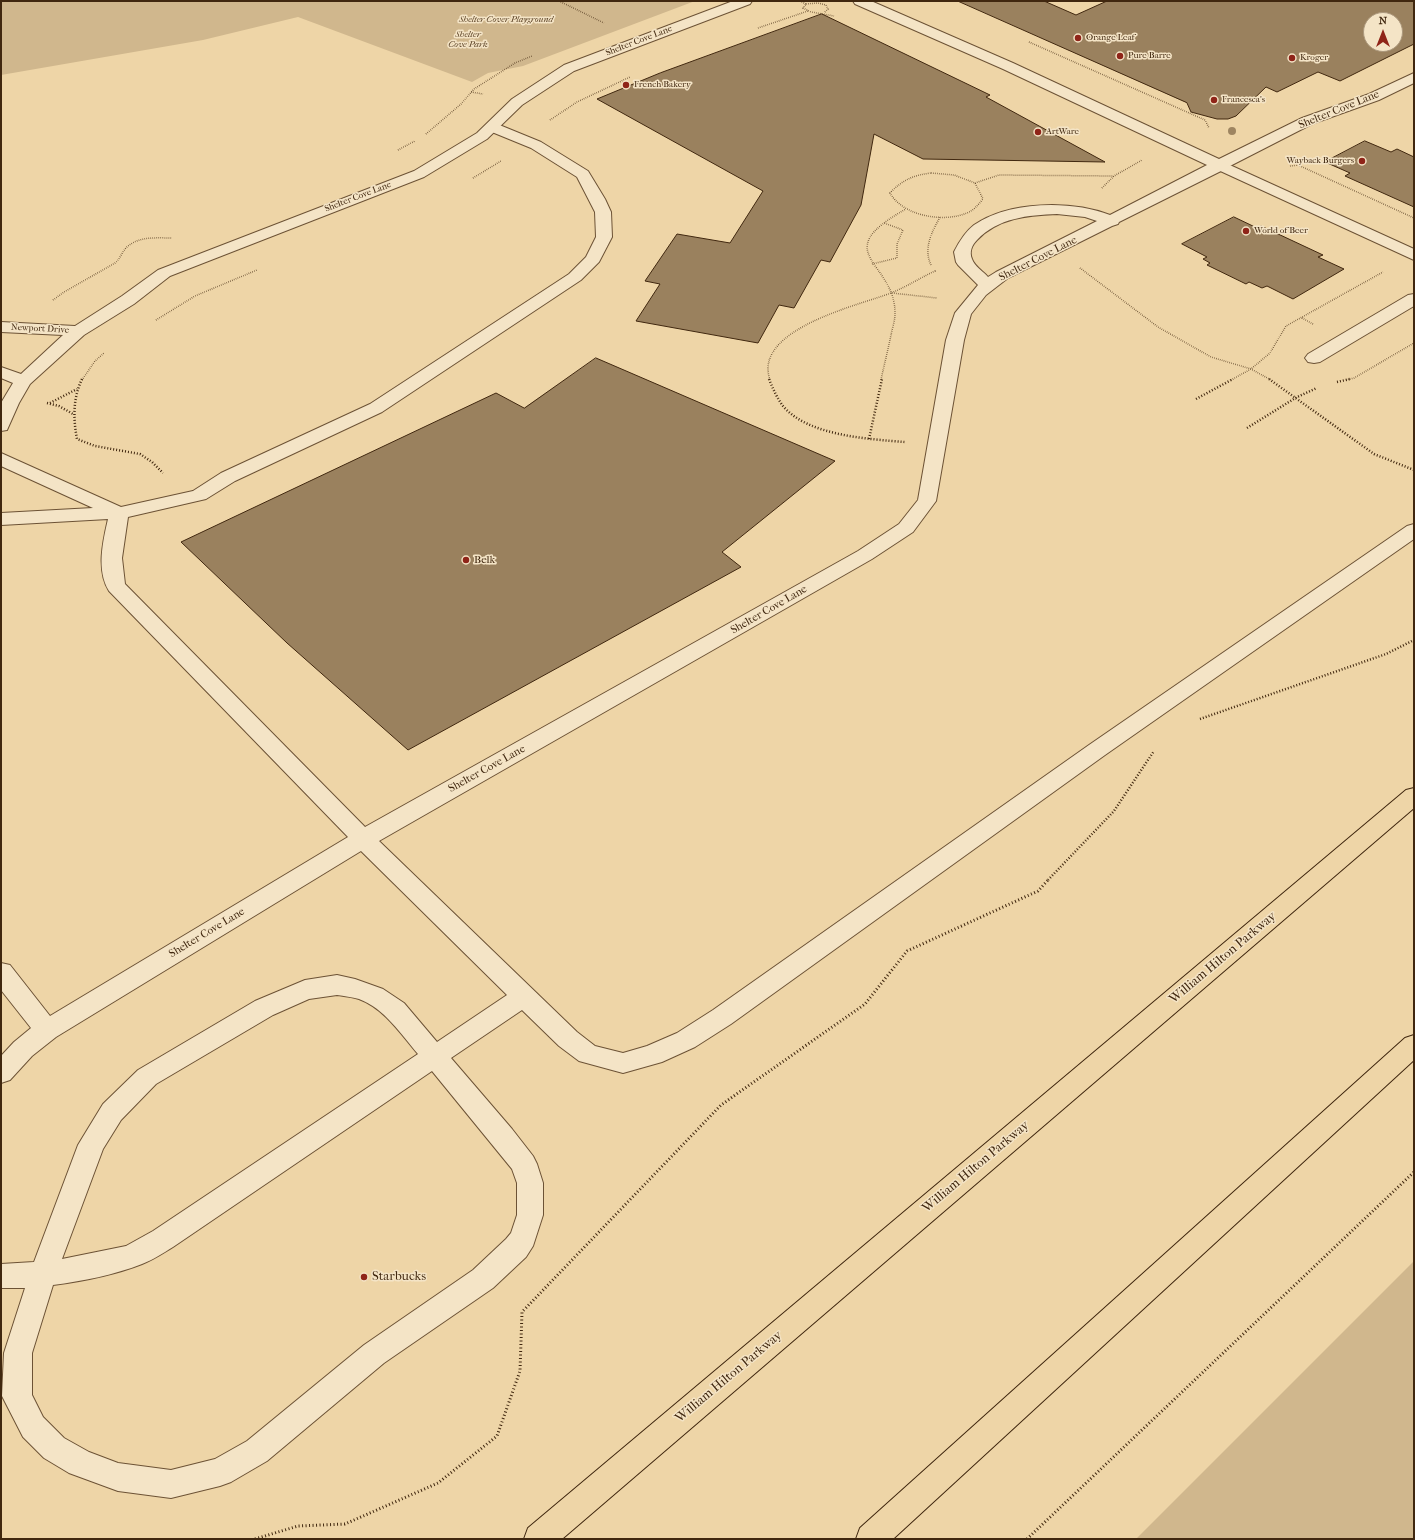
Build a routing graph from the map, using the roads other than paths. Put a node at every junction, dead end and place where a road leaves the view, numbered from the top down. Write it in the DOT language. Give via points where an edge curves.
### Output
graph roads {
  1 [pos="744,1"];
  2 [pos="860,1"];
  3 [pos="1414,77"];
  4 [pos="492,127"];
  5 [pos="1221,166"];
  6 [pos="1112,221"];
  7 [pos="1414,255"];
  8 [pos="988,286"];
  9 [pos="1414,298"];
  10 [pos="1,327"];
  11 [pos="78,330"];
  12 [pos="1314,358"];
  13 [pos="1,372"];
  14 [pos="23,381"];
  15 [pos="1,426"];
  16 [pos="1,459"];
  17 [pos="119,513"];
  18 [pos="1,519"];
  19 [pos="1414,530"];
  20 [pos="1414,796"];
  21 [pos="363,839"];
  22 [pos="1,972"];
  23 [pos="524,996"];
  24 [pos="47,1030"];
  25 [pos="1414,1045"];
  26 [pos="435,1058"];
  27 [pos="1,1073"];
  28 [pos="43,1274"];
  29 [pos="1,1276"];
  30 [pos="539,1539"];
  31 [pos="871,1539"];
  1 -- 4 [label="street, Shelter Cove Lane" via="569,68 517,102"];
  2 -- 5 [label="street" via="1016,69"];
  3 -- 5 [label="street, Shelter Cove Lane" via="1374,97 1307,121"];
  4 -- 11 [label="street, Shelter Cove Lane" via="482,136 419,174 164,273 128,300"];
  4 -- 17 [label="street" via="536,145 583,174 602,212 604,237 593,259 549,295 376,408 228,477 199,495"];
  5 -- 6 [label="street, Shelter Cove Lane"];
  5 -- 7 [label="street"];
  6 -- 8 [label="street, Shelter Cove Lane" via="1002,276"];
  6 -- 8 [label="street" via="1086,212 1058,210 1015,213 995,220 969,238 962,252 964,262"];
  8 -- 21 [label="street, Shelter Cove Lane" via="980,291 963,313 955,340 927,500 906,528 865,556"];
  9 -- 12 [label="street"];
  10 -- 11 [label="street, Newport Drive"];
  11 -- 14 [label="street, Shelter Cove Lane"];
  13 -- 14 [label="street"];
  14 -- 15 [label="street, Shelter Cove Lane" via="10,403"];
  16 -- 17 [label="street"];
  17 -- 18 [label="street"];
  17 -- 21 [label="street" via="112,546 111,568 116,586"];
  19 -- 23 [label="street" via="686,1040 653,1056 623,1063 588,1054 568,1039"];
  20 -- 30 [label="highway, William Hilton Parkway"];
  21 -- 23 [label="street"];
  21 -- 24 [label="street, Shelter Cove Lane"];
  22 -- 24 [label="street"];
  23 -- 26 [label="street"];
  24 -- 27 [label="street, Shelter Cove Lane" via="23,1049"];
  25 -- 31 [label="highway"];
  26 -- 28 [label="street" via="163,1239 129,1256"];
  26 -- 28 [label="street" via="395,1010 376,995 360,989 337,985 305,990 264,1008 147,1077 112,1112 91,1145"];
  26 -- 28 [label="street" via="524,1164 530,1183 530,1214 522,1238 516,1248 482,1279 374,1354 257,1451 220,1472 171,1484 118,1477 80,1463 54,1448 33,1427 17,1396 18,1353"];
  28 -- 29 [label="street"];
}
